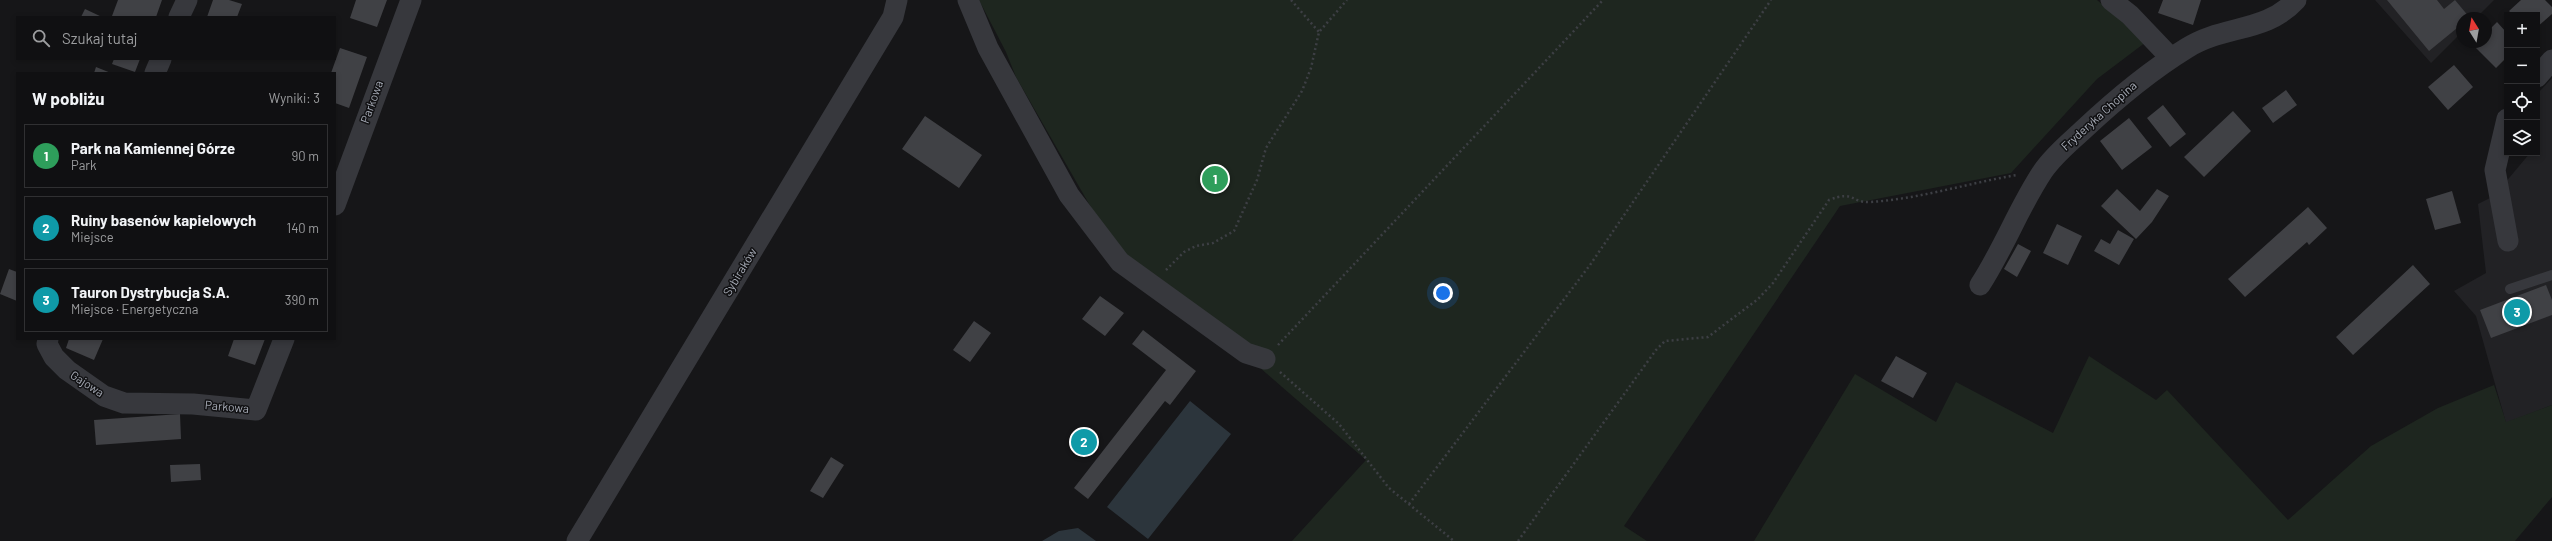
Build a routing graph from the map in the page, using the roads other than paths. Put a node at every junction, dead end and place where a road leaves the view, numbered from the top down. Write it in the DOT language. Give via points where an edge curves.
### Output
graph roads {
  1 [pos="187,0"];
  2 [pos="412,0"];
  3 [pos="897,0"];
  4 [pos="968,0"];
  5 [pos="2111,0"];
  6 [pos="2296,0"];
  7 [pos="179,16"];
  8 [pos="2171,58"];
  9 [pos="161,60"];
  10 [pos="2552,60"];
  11 [pos="155,72"];
  12 [pos="2540,74"];
  13 [pos="2507,120"];
  14 [pos="336,202"];
  15 [pos="2508,241"];
  16 [pos="2552,276"];
  17 [pos="1980,285"];
  18 [pos="2510,289"];
  19 [pos="48,340"];
  20 [pos="284,340"];
  21 [pos="1265,359"];
  22 [pos="193,404"];
  23 [pos="577,541"];
  1 -- 7 [label="street"];
  2 -- 14 [label="street, Parkowa"];
  3 -- 23 [label="street, Sybiraków" via="893,17"];
  4 -- 21 [label="street" via="988,48 1069,195 1120,262 1246,353"];
  5 -- 8 [label="street" via="2130,15"];
  6 -- 8 [label="street, Fryderyka Chopina" via="2282,14 2265,23 2204,40"];
  8 -- 17 [label="street, Fryderyka Chopina" via="2124,91 2057,153 2043,171 2012,225 1996,261"];
  9 -- 11 [label="street"];
  10 -- 12 [label="street"];
  13 -- 15 [label="street" via="2495,170"];
  16 -- 18 [label="lane"];
  19 -- 22 [label="street, Gajowa" via="47,344 54,357 67,370 104,396 124,403"];
  20 -- 22 [label="street, Parkowa" via="256,410"];
}
